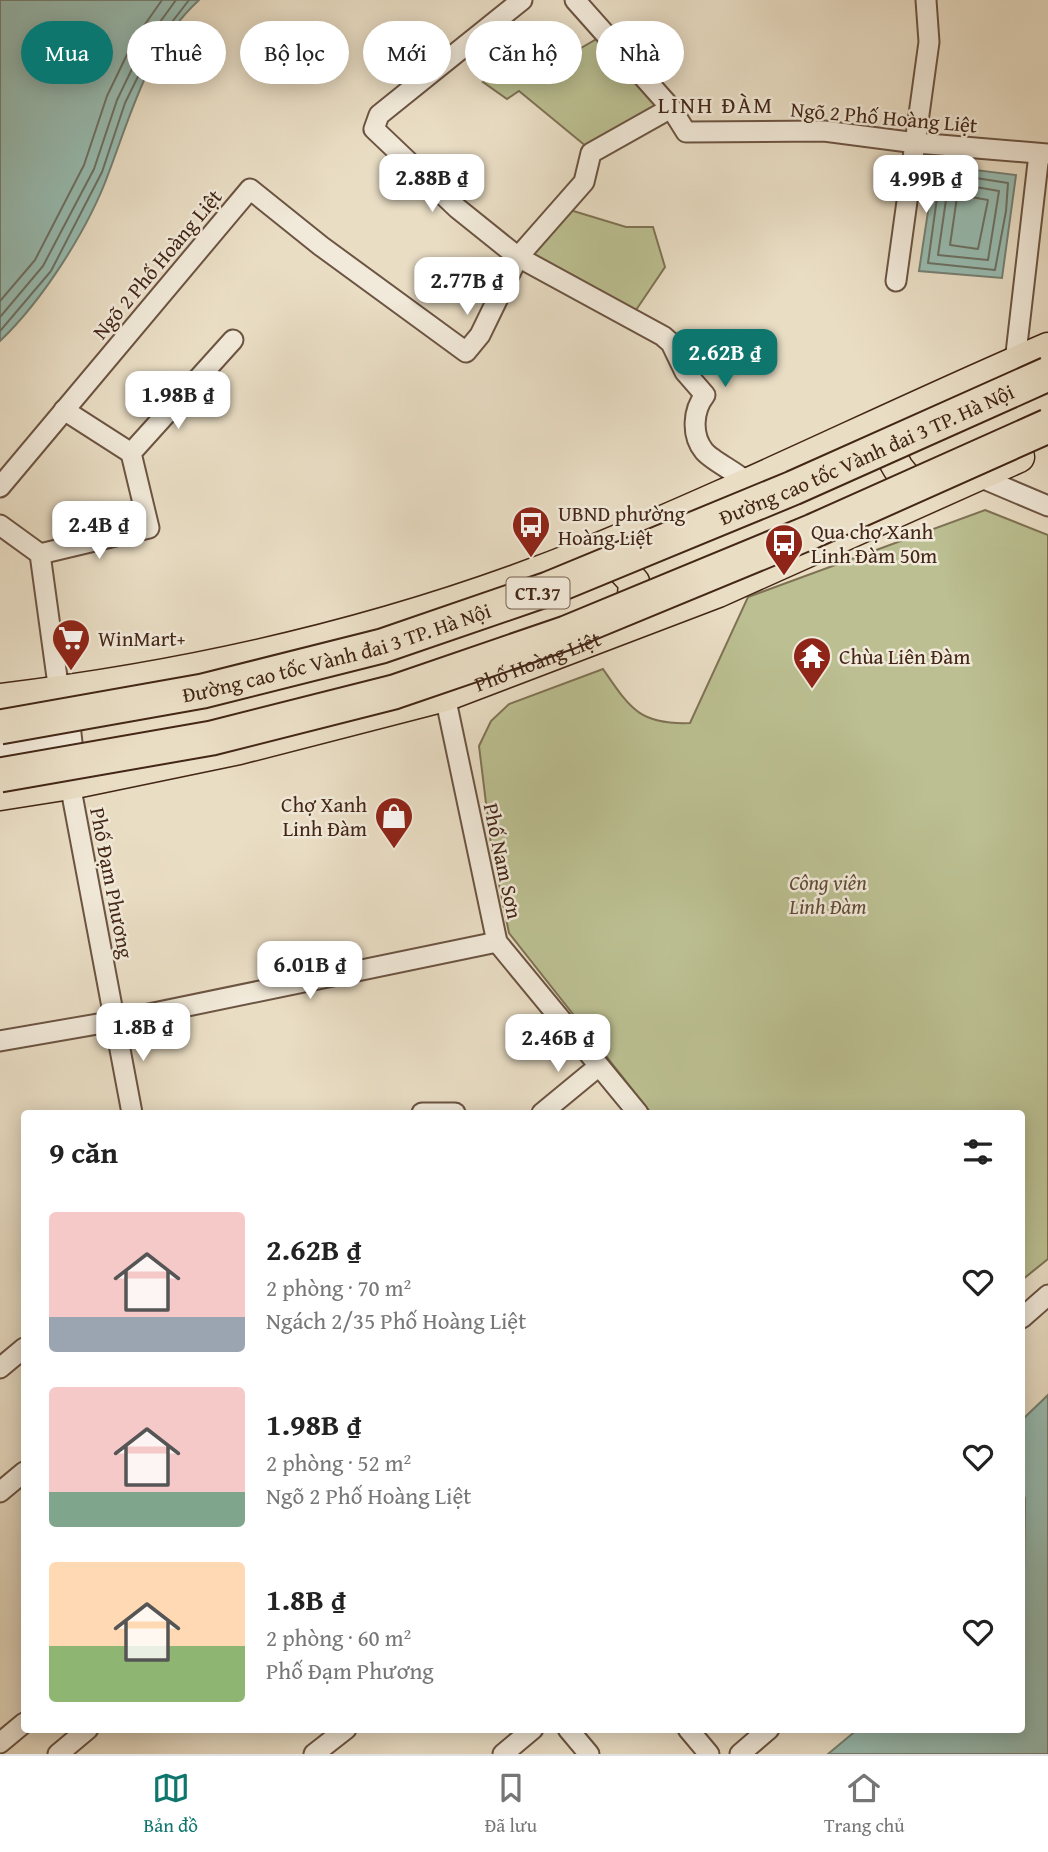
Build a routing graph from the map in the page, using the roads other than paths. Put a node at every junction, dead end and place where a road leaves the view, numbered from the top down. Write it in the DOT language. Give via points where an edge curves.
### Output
graph roads {
  1 [pos="522,0"];
  2 [pos="575,0"];
  3 [pos="926,0"];
  4 [pos="671,108"];
  5 [pos="916,143"];
  6 [pos="1044,154"];
  7 [pos="518,257"];
  8 [pos="896,281"];
  9 [pos="233,340"];
  10 [pos="1048,348"];
  11 [pos="1015,362"];
  12 [pos="1048,374"];
  13 [pos="64,410"];
  14 [pos="898,417"];
  15 [pos="1048,426"];
  16 [pos="1048,444"];
  17 [pos="131,453"];
  18 [pos="977,476"];
  19 [pos="748,483"];
  20 [pos="0,487"];
  21 [pos="938,494"];
  22 [pos="1048,506"];
  23 [pos="0,525"];
  24 [pos="587,553"];
  25 [pos="40,554"];
  26 [pos="620,632"];
  27 [pos="59,692"];
  28 [pos="445,696"];
  29 [pos="0,699"];
  30 [pos="0,727"];
  31 [pos="57,741"];
  32 [pos="0,750"];
  33 [pos="0,775"];
  34 [pos="70,784"];
  35 [pos="0,795"];
  36 [pos="497,942"];
  37 [pos="115,1021"];
  38 [pos="0,1041"];
  39 [pos="599,1066"];
  40 [pos="131,1110"];
  41 [pos="546,1110"];
  42 [pos="636,1110"];
  43 [pos="1048,1295"];
  44 [pos="1025,1315"];
  45 [pos="21,1350"];
  46 [pos="0,1368"];
  47 [pos="21,1474"];
  48 [pos="0,1492"];
  49 [pos="21,1726"];
  50 [pos="83,1733"];
  51 [pos="341,1733"];
  52 [pos="528,1733"];
  53 [pos="571,1733"];
  54 [pos="691,1733"];
  55 [pos="764,1733"];
  56 [pos="0,1743"];
  57 [pos="58,1754"];
  58 [pos="314,1754"];
  59 [pos="503,1754"];
  60 [pos="589,1754"];
  61 [pos="709,1754"];
  62 [pos="740,1754"];
  1 -- 7 [label="street" via="379,115 374,129 457,208"];
  2 -- 4 [label="street"];
  3 -- 5 [label="street" via="929,42"];
  4 -- 5 [label="street, Ngõ 2 Phố Hoàng Liệt" via="686,132 824,131"];
  4 -- 7 [label="street, Ngõ 2 Phố Hoàng Liệt" via="591,153 584,182"];
  5 -- 6 [label="street, Ngõ 2 Phố Hoàng Liệt"];
  5 -- 8 [label="street"];
  6 -- 11 [label="street"];
  7 -- 13 [label="street, Ngõ 2 Phố Hoàng Liệt" via="480,335 466,352 250,189"];
  7 -- 19 [label="street" via="671,343 685,372 705,395 697,405 696,439 704,452"];
  9 -- 17 [label="street"];
  10 -- 11 [label="main road"];
  11 -- 14 [label="main road"];
  12 -- 30 [label="highway, Đường cao tốc Vành đai 3 TP. Hà Nội / CT.37, bridge" via="793,488 548,589 382,646 203,691"];
  13 -- 17 [label="street"];
  13 -- 20 [label="street, Ngõ 2 Phố Hoàng Liệt"];
  14 -- 19 [label="main road"];
  14 -- 21 [label="main road" via="890,440 897,469 918,487"];
  15 -- 33 [label="highway, CT.37, bridge" via="813,531 566,633 394,692 212,738"];
  16 -- 18 [label="main road, Phố Hoàng Liệt"];
  17 -- 25 [label="street" via="149,528"];
  18 -- 21 [label="main road, Phố Hoàng Liệt"];
  18 -- 22 [label="street"];
  19 -- 24 [label="main road"];
  21 -- 26 [label="main road, Phố Hoàng Liệt"];
  23 -- 25 [label="street"];
  24 -- 26 [label="main road" via="618,565 634,582 632,610"];
  24 -- 27 [label="main road" via="449,602 306,643 185,672"];
  25 -- 27 [label="street"];
  26 -- 28 [label="main road, Phố Hoàng Liệt"];
  27 -- 29 [label="main road"];
  27 -- 31 [label="street, Phố Đạm Phương" via="53,704"];
  27 -- 34 [label="street, Phố Đạm Phương" via="67,702 75,769"];
  28 -- 34 [label="main road, Phố Hoàng Liệt" via="239,749"];
  28 -- 36 [label="street, Phố Nam Sơn"];
  31 -- 32 [label="street"];
  31 -- 34 [label="street, Phố Đạm Phương" via="60,771"];
  34 -- 35 [label="main road, Phố Hoàng Liệt"];
  34 -- 37 [label="street, Phố Đạm Phương"];
  36 -- 37 [label="street"];
  36 -- 39 [label="street, Phố Nam Sơn"];
  37 -- 38 [label="street"];
  37 -- 40 [label="street, Phố Đạm Phương"];
  39 -- 41 [label="street"];
  39 -- 42 [label="street, Phố Nam Sơn"];
  43 -- 44 [label="street"];
  45 -- 46 [label="street"];
  47 -- 48 [label="street"];
  49 -- 56 [label="street"];
  50 -- 57 [label="street"];
  51 -- 58 [label="street"];
  52 -- 59 [label="street"];
  53 -- 60 [label="street"];
  54 -- 61 [label="street"];
  55 -- 62 [label="street"];
}
